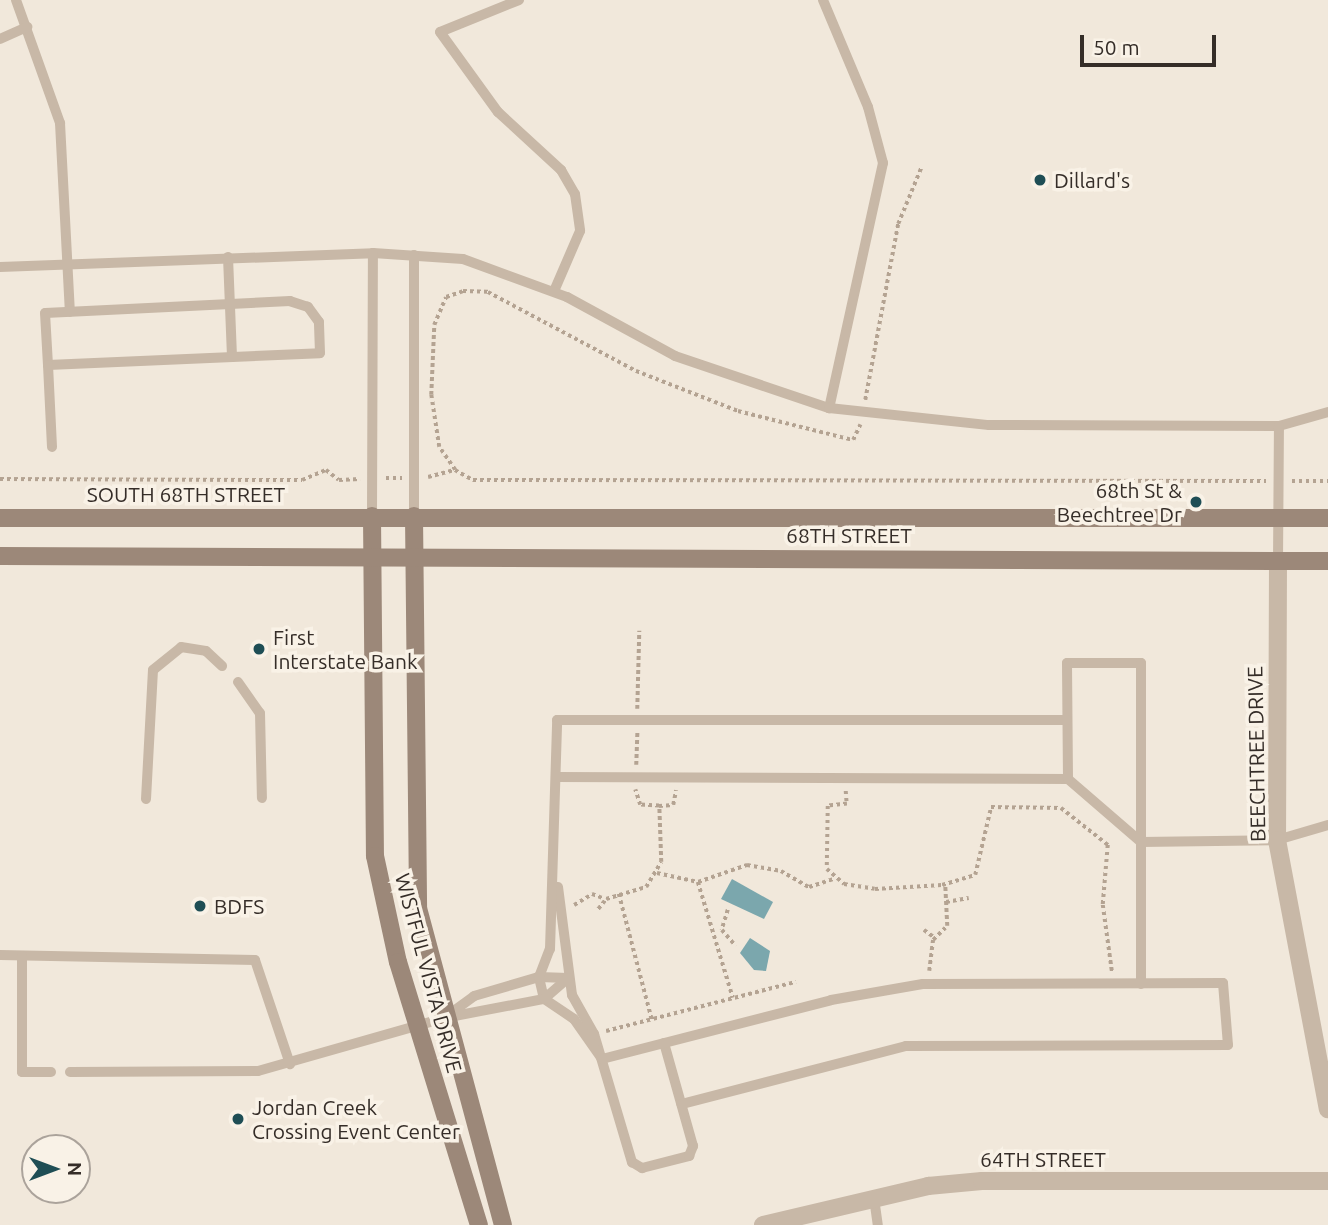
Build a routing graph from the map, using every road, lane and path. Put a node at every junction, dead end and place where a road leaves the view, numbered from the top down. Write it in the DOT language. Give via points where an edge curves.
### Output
graph roads {
  1 [pos="16,0"];
  2 [pos="519,0"];
  3 [pos="823,0"];
  4 [pos="27,27"];
  5 [pos="0,39"];
  6 [pos="373,253"];
  7 [pos="414,255"];
  8 [pos="228,257"];
  9 [pos="68,263"];
  10 [pos="0,267"];
  11 [pos="554,291"];
  12 [pos="230,304"];
  13 [pos="69,312"];
  14 [pos="232,357"];
  15 [pos="48,365"];
  16 [pos="829,408"];
  17 [pos="1328,412"];
  18 [pos="1279,426"];
  19 [pos="52,447"];
  20 [pos="414,478"];
  21 [pos="0,479"];
  22 [pos="373,479"];
  23 [pos="1280,481"];
  24 [pos="1328,481"];
  25 [pos="372,516"];
  26 [pos="414,516"];
  27 [pos="1281,517"];
  28 [pos="0,518"];
  29 [pos="1328,518"];
  30 [pos="413,554"];
  31 [pos="370,555"];
  32 [pos="0,556"];
  33 [pos="1328,561"];
  34 [pos="1278,562"];
  35 [pos="222,666"];
  36 [pos="238,682"];
  37 [pos="1067,720"];
  38 [pos="556,777"];
  39 [pos="846,778"];
  40 [pos="1068,779"];
  41 [pos="686,790"];
  42 [pos="262,798"];
  43 [pos="146,799"];
  44 [pos="659,806"];
  45 [pos="1328,825"];
  46 [pos="1277,839"];
  47 [pos="1141,842"];
  48 [pos="555,872"];
  49 [pos="657,873"];
  50 [pos="834,879"];
  51 [pos="698,882"];
  52 [pos="945,885"];
  53 [pos="619,894"];
  54 [pos="969,898"];
  55 [pos="606,899"];
  56 [pos="946,902"];
  57 [pos="561,905"];
  58 [pos="728,910"];
  59 [pos="722,930"];
  60 [pos="924,930"];
  61 [pos="710,934"];
  62 [pos="935,938"];
  63 [pos="736,946"];
  64 [pos="0,956"];
  65 [pos="22,956"];
  66 [pos="539,977"];
  67 [pos="568,978"];
  68 [pos="796,982"];
  69 [pos="929,984"];
  70 [pos="1112,984"];
  71 [pos="1141,984"];
  72 [pos="733,998"];
  73 [pos="544,999"];
  74 [pos="444,1018"];
  75 [pos="652,1020"];
  76 [pos="418,1026"];
  77 [pos="594,1034"];
  78 [pos="664,1043"];
  79 [pos="602,1059"];
  80 [pos="290,1064"];
  81 [pos="51,1072"];
  82 [pos="70,1072"];
  83 [pos="681,1104"];
  84 [pos="1328,1109"];
  85 [pos="1328,1181"];
  86 [pos="874,1198"];
  87 [pos="479,1225"];
  88 [pos="503,1225"];
  89 [pos="763,1225"];
  90 [pos="878,1225"];
  1 -- 4 [label="lane"];
  2 -- 11 [label="lane" via="440,32 498,113 561,170 575,194 580,231"];
  3 -- 16 [label="lane" via="868,107 883,163"];
  4 -- 5 [label="lane"];
  4 -- 9 [label="lane" via="60,123"];
  6 -- 7 [label="lane"];
  6 -- 8 [label="lane"];
  6 -- 22 [label="lane"];
  7 -- 11 [label="lane" via="474,262"];
  7 -- 20 [label="lane"];
  8 -- 9 [label="lane"];
  8 -- 12 [label="lane"];
  9 -- 10 [label="lane"];
  9 -- 13 [label="lane"];
  11 -- 16 [label="lane" via="675,356"];
  12 -- 13 [label="lane"];
  12 -- 14 [label="lane"];
  12 -- 14 [label="lane" via="299,303 315,313 320,353"];
  13 -- 15 [label="lane" via="45,313"];
  14 -- 15 [label="lane"];
  15 -- 19 [label="lane"];
  16 -- 18 [label="lane" via="989,425"];
  17 -- 18 [label="lane"];
  18 -- 23 [label="lane"];
  20 -- 22 [label="path"];
  20 -- 23 [label="path" via="438,477 455,470 473,480"];
  20 -- 26 [label="lane"];
  21 -- 22 [label="path" via="302,480 326,470 339,480"];
  22 -- 25 [label="lane"];
  23 -- 24 [label="path"];
  23 -- 27 [label="lane"];
  25 -- 26 [label="street, 68TH STREET"];
  25 -- 28 [label="street, SOUTH 68TH STREET"];
  25 -- 31 [label="street, WISTFUL VISTA DRIVE"];
  26 -- 27 [label="street, 68TH STREET"];
  26 -- 30 [label="street, WISTFUL VISTA DRIVE"];
  27 -- 29 [label="street, 68TH STREET"];
  27 -- 34 [label="lane"];
  30 -- 31 [label="street, 68TH STREET"];
  30 -- 34 [label="street, 68TH STREET"];
  30 -- 74 [label="street, WISTFUL VISTA DRIVE" via="413,838 418,908"];
  31 -- 32 [label="street"];
  31 -- 76 [label="street, WISTFUL VISTA DRIVE" via="375,856"];
  33 -- 34 [label="street, 68TH STREET"];
  34 -- 46 [label="street, BEECHTREE DRIVE"];
  35 -- 43 [label="lane" via="206,651 181,647 153,670"];
  36 -- 42 [label="lane" via="261,720"];
  37 -- 38 [label="lane" via="557,720"];
  37 -- 40 [label="lane"];
  37 -- 47 [label="lane" via="1067,663 1141,663"];
  38 -- 39 [label="lane"];
  38 -- 48 [label="lane"];
  39 -- 40 [label="lane"];
  39 -- 50 [label="path" via="846,804 828,806 827,869"];
  40 -- 47 [label="lane"];
  41 -- 44 [label="path" via="675,790 673,805"];
  45 -- 46 [label="lane"];
  46 -- 47 [label="lane"];
  46 -- 84 [label="street, BEECHTREE DRIVE"];
  47 -- 71 [label="lane"];
  48 -- 57 [label="lane"];
  48 -- 66 [label="lane" via="550,949"];
  49 -- 51 [label="path"];
  50 -- 51 [label="path" via="809,887 781,871 747,865"];
  50 -- 52 [label="path" via="875,889"];
  51 -- 61 [label="path"];
  52 -- 56 [label="path"];
  52 -- 70 [label="path" via="980,870 990,807 1061,808 1108,845 1103,905"];
  53 -- 75 [label="path"];
  54 -- 56 [label="path"];
  55 -- 57 [label="path" via="592,894 581,905"];
  56 -- 62 [label="path" via="947,926"];
  57 -- 67 [label="lane"];
  58 -- 59 [label="path"];
  59 -- 61 [label="path"];
  59 -- 63 [label="path"];
  60 -- 62 [label="path"];
  61 -- 72 [label="path"];
  62 -- 69 [label="path"];
  64 -- 65 [label="lane"];
  65 -- 80 [label="lane" via="255,960"];
  65 -- 81 [label="lane" via="22,1072"];
  66 -- 67 [label="lane"];
  66 -- 73 [label="lane"];
  66 -- 74 [label="lane" via="474,996"];
  67 -- 73 [label="lane"];
  67 -- 77 [label="lane"];
  68 -- 72 [label="path"];
  69 -- 70 [label="lane"];
  69 -- 78 [label="lane" via="831,1000"];
  70 -- 71 [label="lane"];
  71 -- 83 [label="lane" via="1223,984 1231,1040 906,1046"];
  72 -- 75 [label="path"];
  73 -- 74 [label="lane"];
  73 -- 79 [label="lane" via="574,1019"];
  74 -- 76 [label="lane"];
  74 -- 88 [label="street, WISTFUL VISTA DRIVE"];
  75 -- 77 [label="path"];
  76 -- 80 [label="lane"];
  76 -- 87 [label="street, WISTFUL VISTA DRIVE"];
  77 -- 79 [label="lane"];
  78 -- 79 [label="lane"];
  78 -- 83 [label="lane"];
  79 -- 83 [label="lane" via="632,1162 642,1168 689,1156 693,1146"];
  80 -- 82 [label="lane" via="258,1071"];
  85 -- 86 [label="street, 64TH STREET" via="982,1181"];
  86 -- 89 [label="street, 64TH STREET"];
  86 -- 90 [label="lane"];
}
